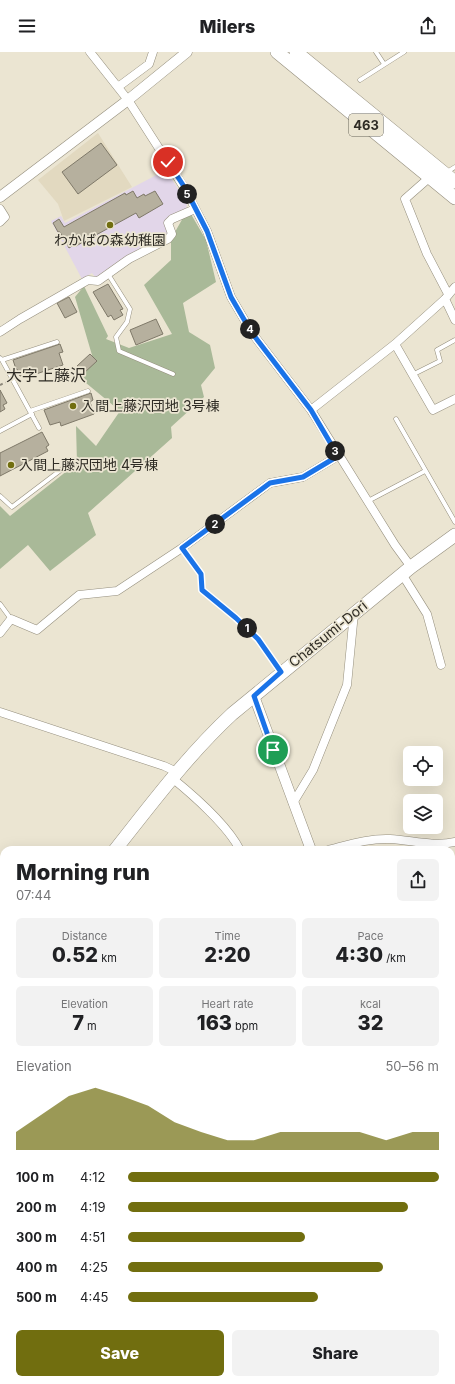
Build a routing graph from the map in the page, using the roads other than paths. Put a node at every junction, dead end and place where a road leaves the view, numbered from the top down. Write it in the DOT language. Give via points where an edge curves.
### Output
graph roads {
  1 [pos="90,52"];
  2 [pos="153,52"];
  3 [pos="187,52"];
  4 [pos="278,52"];
  5 [pos="296,52"];
  6 [pos="376,52"];
  7 [pos="404,52"];
  8 [pos="384,64"];
  9 [pos="360,80"];
  10 [pos="118,87"];
  11 [pos="128,100"];
  12 [pos="450,170"];
  13 [pos="430,177"];
  14 [pos="455,182"];
  15 [pos="0,197"];
  16 [pos="455,198"];
  17 [pos="0,209"];
  18 [pos="195,209"];
  19 [pos="0,222"];
  20 [pos="108,273"];
  21 [pos="455,287"];
  22 [pos="446,296"];
  23 [pos="455,320"];
  24 [pos="0,332"];
  25 [pos="455,340"];
  26 [pos="57,342"];
  27 [pos="395,344"];
  28 [pos="1,359"];
  29 [pos="173,374"];
  30 [pos="412,375"];
  31 [pos="88,391"];
  32 [pos="455,399"];
  33 [pos="311,410"];
  34 [pos="31,413"];
  35 [pos="396,419"];
  36 [pos="39,428"];
  37 [pos="0,431"];
  38 [pos="338,456"];
  39 [pos="70,463"];
  40 [pos="425,471"];
  41 [pos="0,496"];
  42 [pos="368,501"];
  43 [pos="455,522"];
  44 [pos="455,535"];
  45 [pos="182,548"];
  46 [pos="407,570"];
  47 [pos="0,604"];
  48 [pos="354,613"];
  49 [pos="11,619"];
  50 [pos="0,633"];
  51 [pos="441,666"];
  52 [pos="281,672"];
  53 [pos="254,696"];
  54 [pos="0,712"];
  55 [pos="175,775"];
  56 [pos="293,803"];
  57 [pos="455,842"];
  58 [pos="118,846"];
  59 [pos="238,846"];
  60 [pos="309,846"];
  61 [pos="347,846"];
  1 -- 10 [label="street"];
  2 -- 10 [label="street" via="149,64"];
  3 -- 11 [label="street"];
  4 -- 13 [label="main road, 463"];
  5 -- 12 [label="main road, 463"];
  6 -- 8 [label="lane"];
  7 -- 8 [label="lane"];
  8 -- 9 [label="lane"];
  10 -- 11 [label="street"];
  11 -- 15 [label="street"];
  11 -- 18 [label="street" via="185,188"];
  12 -- 14 [label="main road, 463"];
  13 -- 16 [label="main road, 463"];
  13 -- 22 [label="street" via="405,199"];
  17 -- 19 [label="street" via="5,217"];
  18 -- 20 [label="street" via="168,223 172,234 168,238"];
  18 -- 33 [label="street" via="207,231 231,297 252,333"];
  20 -- 24 [label="street" via="98,281 88,280"];
  20 -- 29 [label="lane" via="130,309 127,322 116,337 119,351"];
  21 -- 22 [label="street"];
  22 -- 23 [label="street"];
  22 -- 27 [label="street"];
  25 -- 30 [label="lane" via="437,350 440,361"];
  26 -- 28 [label="lane"];
  27 -- 30 [label="street"];
  27 -- 33 [label="street"];
  28 -- 34 [label="lane"];
  30 -- 32 [label="street" via="433,410"];
  31 -- 34 [label="lane"];
  33 -- 38 [label="street"];
  34 -- 36 [label="lane"];
  34 -- 37 [label="lane"];
  35 -- 40 [label="lane"];
  38 -- 42 [label="street"];
  38 -- 45 [label="street" via="303,477 270,483"];
  39 -- 41 [label="lane" via="12,507"];
  40 -- 42 [label="lane"];
  40 -- 43 [label="lane"];
  42 -- 46 [label="street"];
  44 -- 46 [label="main road, Chatsumi-Dori"];
  45 -- 49 [label="street" via="117,591 79,596 37,630"];
  45 -- 52 [label="lane" via="201,574 202,590 258,639"];
  46 -- 48 [label="main road, Chatsumi-Dori"];
  46 -- 51 [label="street" via="427,614"];
  47 -- 49 [label="lane"];
  48 -- 52 [label="main road, Chatsumi-Dori"];
  48 -- 56 [label="street" via="348,685 313,770"];
  49 -- 50 [label="street"];
  52 -- 53 [label="main road, Chatsumi-Dori"];
  53 -- 55 [label="main road, Chatsumi-Dori" via="214,730"];
  53 -- 56 [label="street"];
  54 -- 55 [label="street" via="164,766"];
  55 -- 58 [label="main road, Chatsumi-Dori"];
  55 -- 59 [label="street" via="223,826"];
  56 -- 60 [label="street"];
  57 -- 61 [label="street" via="435,844 388,839"];
}
